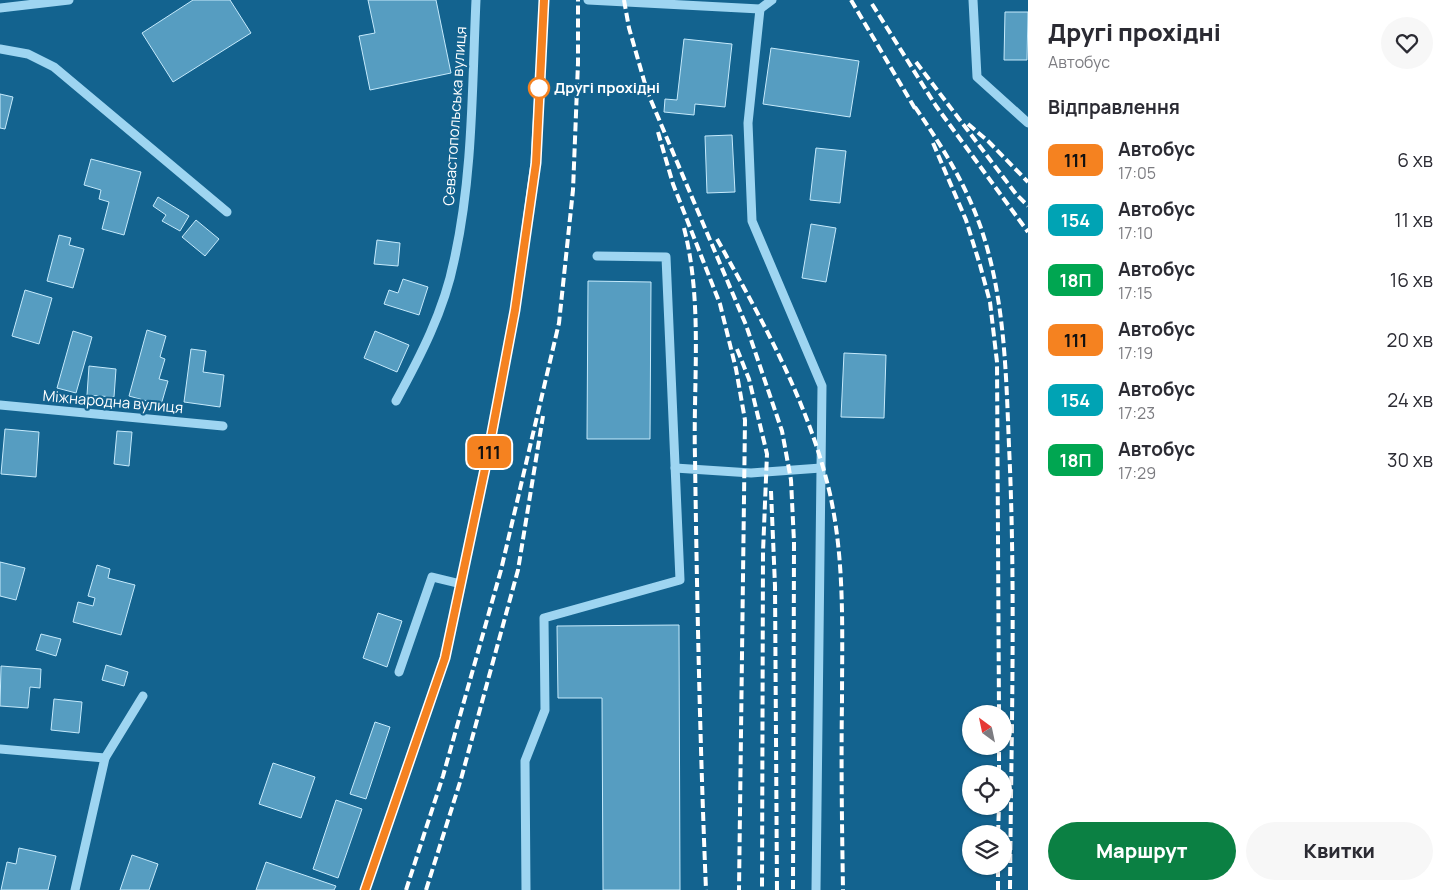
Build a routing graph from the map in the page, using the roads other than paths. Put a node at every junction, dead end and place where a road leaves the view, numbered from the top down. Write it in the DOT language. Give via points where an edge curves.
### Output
graph roads {
  1 [pos="69,0"];
  2 [pos="476,0"];
  3 [pos="544,0"];
  4 [pos="588,0"];
  5 [pos="772,0"];
  6 [pos="973,0"];
  7 [pos="0,8"];
  8 [pos="760,9"];
  9 [pos="0,49"];
  10 [pos="1028,123"];
  11 [pos="227,212"];
  12 [pos="596,256"];
  13 [pos="396,401"];
  14 [pos="0,405"];
  15 [pos="223,426"];
  16 [pos="675,468"];
  17 [pos="821,468"];
  18 [pos="461,584"];
  19 [pos="399,672"];
  20 [pos="143,696"];
  21 [pos="0,749"];
  22 [pos="105,758"];
  23 [pos="75,890"];
  24 [pos="365,890"];
  25 [pos="526,890"];
  26 [pos="816,890"];
  1 -- 7 [label="street"];
  2 -- 13 [label="street, Севастопольська вулиця" via="467,177 454,262 427,346"];
  3 -- 18 [label="street" via="536,163 515,310"];
  4 -- 8 [label="street"];
  5 -- 8 [label="street"];
  6 -- 10 [label="street" via="977,76"];
  8 -- 17 [label="street" via="748,124 752,220 822,386"];
  9 -- 11 [label="street" via="28,54 54,68"];
  12 -- 16 [label="street" via="666,257"];
  14 -- 15 [label="street, Міжнародна вулиця"];
  16 -- 17 [label="street" via="751,473"];
  16 -- 25 [label="street" via="680,580 544,618 545,710 525,761"];
  17 -- 26 [label="street"];
  18 -- 19 [label="street" via="432,578"];
  18 -- 24 [label="street" via="445,658"];
  20 -- 22 [label="street"];
  21 -- 22 [label="street"];
  22 -- 23 [label="street"];
}
